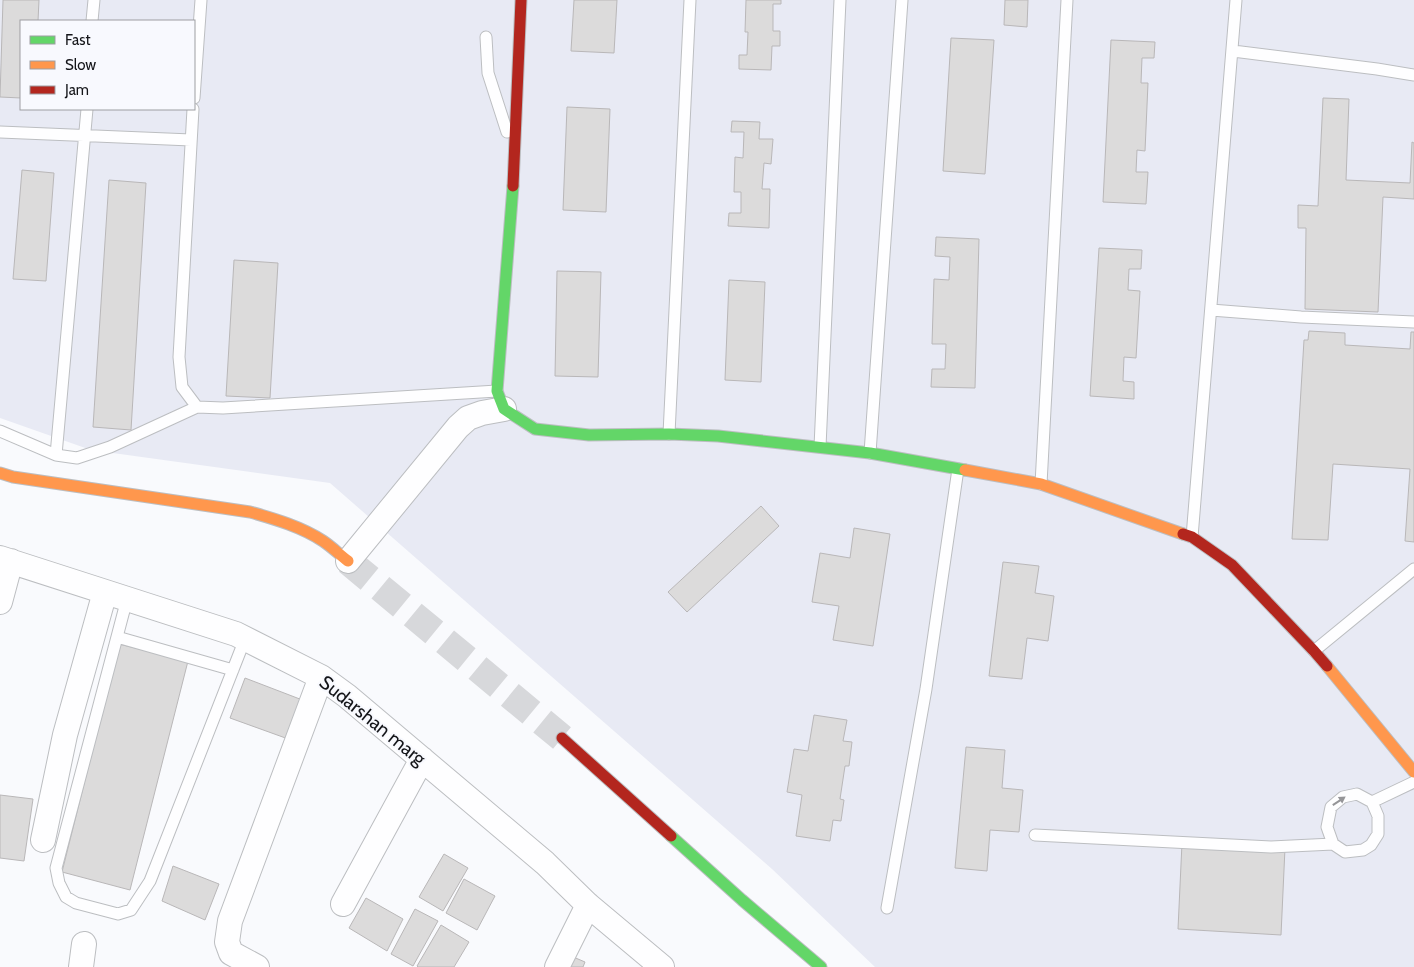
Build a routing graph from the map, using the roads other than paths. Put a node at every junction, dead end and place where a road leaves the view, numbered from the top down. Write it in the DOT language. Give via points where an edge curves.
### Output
graph roads {
  1 [pos="94,0"];
  2 [pos="201,0"];
  3 [pos="521,0"];
  4 [pos="690,0"];
  5 [pos="840,0"];
  6 [pos="902,0"];
  7 [pos="1067,0"];
  8 [pos="1236,0"];
  9 [pos="92,20"];
  10 [pos="486,37"];
  11 [pos="1233,51"];
  12 [pos="1414,75"];
  13 [pos="195,84"];
  14 [pos="87,110"];
  15 [pos="193,110"];
  16 [pos="0,132"];
  17 [pos="85,136"];
  18 [pos="191,140"];
  19 [pos="515,155"];
  20 [pos="1211,310"];
  21 [pos="1414,322"];
  22 [pos="501,400"];
  23 [pos="197,407"];
  24 [pos="0,431"];
  25 [pos="669,434"];
  26 [pos="820,447"];
  27 [pos="870,454"];
  28 [pos="56,455"];
  29 [pos="958,469"];
  30 [pos="0,473"];
  31 [pos="1041,484"];
  32 [pos="1192,537"];
  33 [pos="6,560"];
  34 [pos="348,561"];
  35 [pos="1414,569"];
  36 [pos="105,592"];
  37 [pos="127,599"];
  38 [pos="0,602"];
  39 [pos="117,637"];
  40 [pos="245,639"];
  41 [pos="1314,651"];
  42 [pos="233,670"];
  43 [pos="321,677"];
  44 [pos="562,738"];
  45 [pos="422,759"];
  46 [pos="1414,772"];
  47 [pos="1414,782"];
  48 [pos="1372,802"];
  49 [pos="1035,835"];
  50 [pos="43,840"];
  51 [pos="1333,844"];
  52 [pos="343,904"];
  53 [pos="588,905"];
  54 [pos="887,908"];
  55 [pos="257,967"];
  56 [pos="557,967"];
  57 [pos="662,967"];
  58 [pos="821,967"];
  1 -- 9 [label="lane"];
  2 -- 13 [label="lane"];
  3 -- 19 [label="street"];
  4 -- 25 [label="lane"];
  5 -- 26 [label="lane"];
  6 -- 27 [label="lane"];
  7 -- 31 [label="lane"];
  8 -- 11 [label="lane"];
  10 -- 19 [label="lane" via="488,73"];
  11 -- 12 [label="lane"];
  11 -- 20 [label="lane"];
  14 -- 17 [label="lane"];
  15 -- 18 [label="lane"];
  16 -- 17 [label="lane"];
  17 -- 18 [label="lane"];
  17 -- 28 [label="lane"];
  18 -- 23 [label="lane" via="179,357 182,387"];
  19 -- 22 [label="street"];
  20 -- 21 [label="lane"];
  20 -- 32 [label="lane"];
  22 -- 23 [label="lane"];
  22 -- 25 [label="street" via="518,419 535,429 589,435"];
  22 -- 34 [label="street" via="458,427"];
  23 -- 28 [label="lane" via="110,447 77,458"];
  24 -- 28 [label="lane"];
  25 -- 26 [label="street"];
  26 -- 27 [label="street"];
  27 -- 29 [label="street"];
  29 -- 31 [label="street"];
  29 -- 54 [label="lane" via="926,689"];
  30 -- 34 [label="street" via="250,512 310,534"];
  31 -- 32 [label="street"];
  32 -- 41 [label="street" via="1232,565"];
  33 -- 36 [label="street, Sudarshan marg"];
  33 -- 38 [label="street"];
  35 -- 41 [label="lane"];
  36 -- 37 [label="street, Sudarshan marg"];
  36 -- 50 [label="street" via="65,735"];
  37 -- 39 [label="lane"];
  37 -- 40 [label="street, Sudarshan marg"];
  39 -- 42 [label="lane"];
  39 -- 42 [label="lane" via="56,868 66,897 76,903 118,914 131,910 150,881"];
  40 -- 42 [label="lane"];
  40 -- 43 [label="street, Sudarshan marg"];
  41 -- 46 [label="street"];
  43 -- 45 [label="street, Sudarshan marg"];
  43 -- 55 [label="street" via="230,921 227,942 231,953"];
  44 -- 58 [label="street"];
  45 -- 52 [label="street"];
  45 -- 53 [label="street, Sudarshan marg" via="546,863"];
  47 -- 48 [label="lane"];
  51 -- 48 [label="lane, one-way" via="1327,827 1331,807 1343,797 1357,794"];
  48 -- 51 [label="lane" via="1378,816 1378,834 1371,845 1363,850 1345,852"];
  49 -- 51 [label="lane" via="1271,847"];
  53 -- 56 [label="street"];
  53 -- 57 [label="street, Sudarshan marg"];
}
